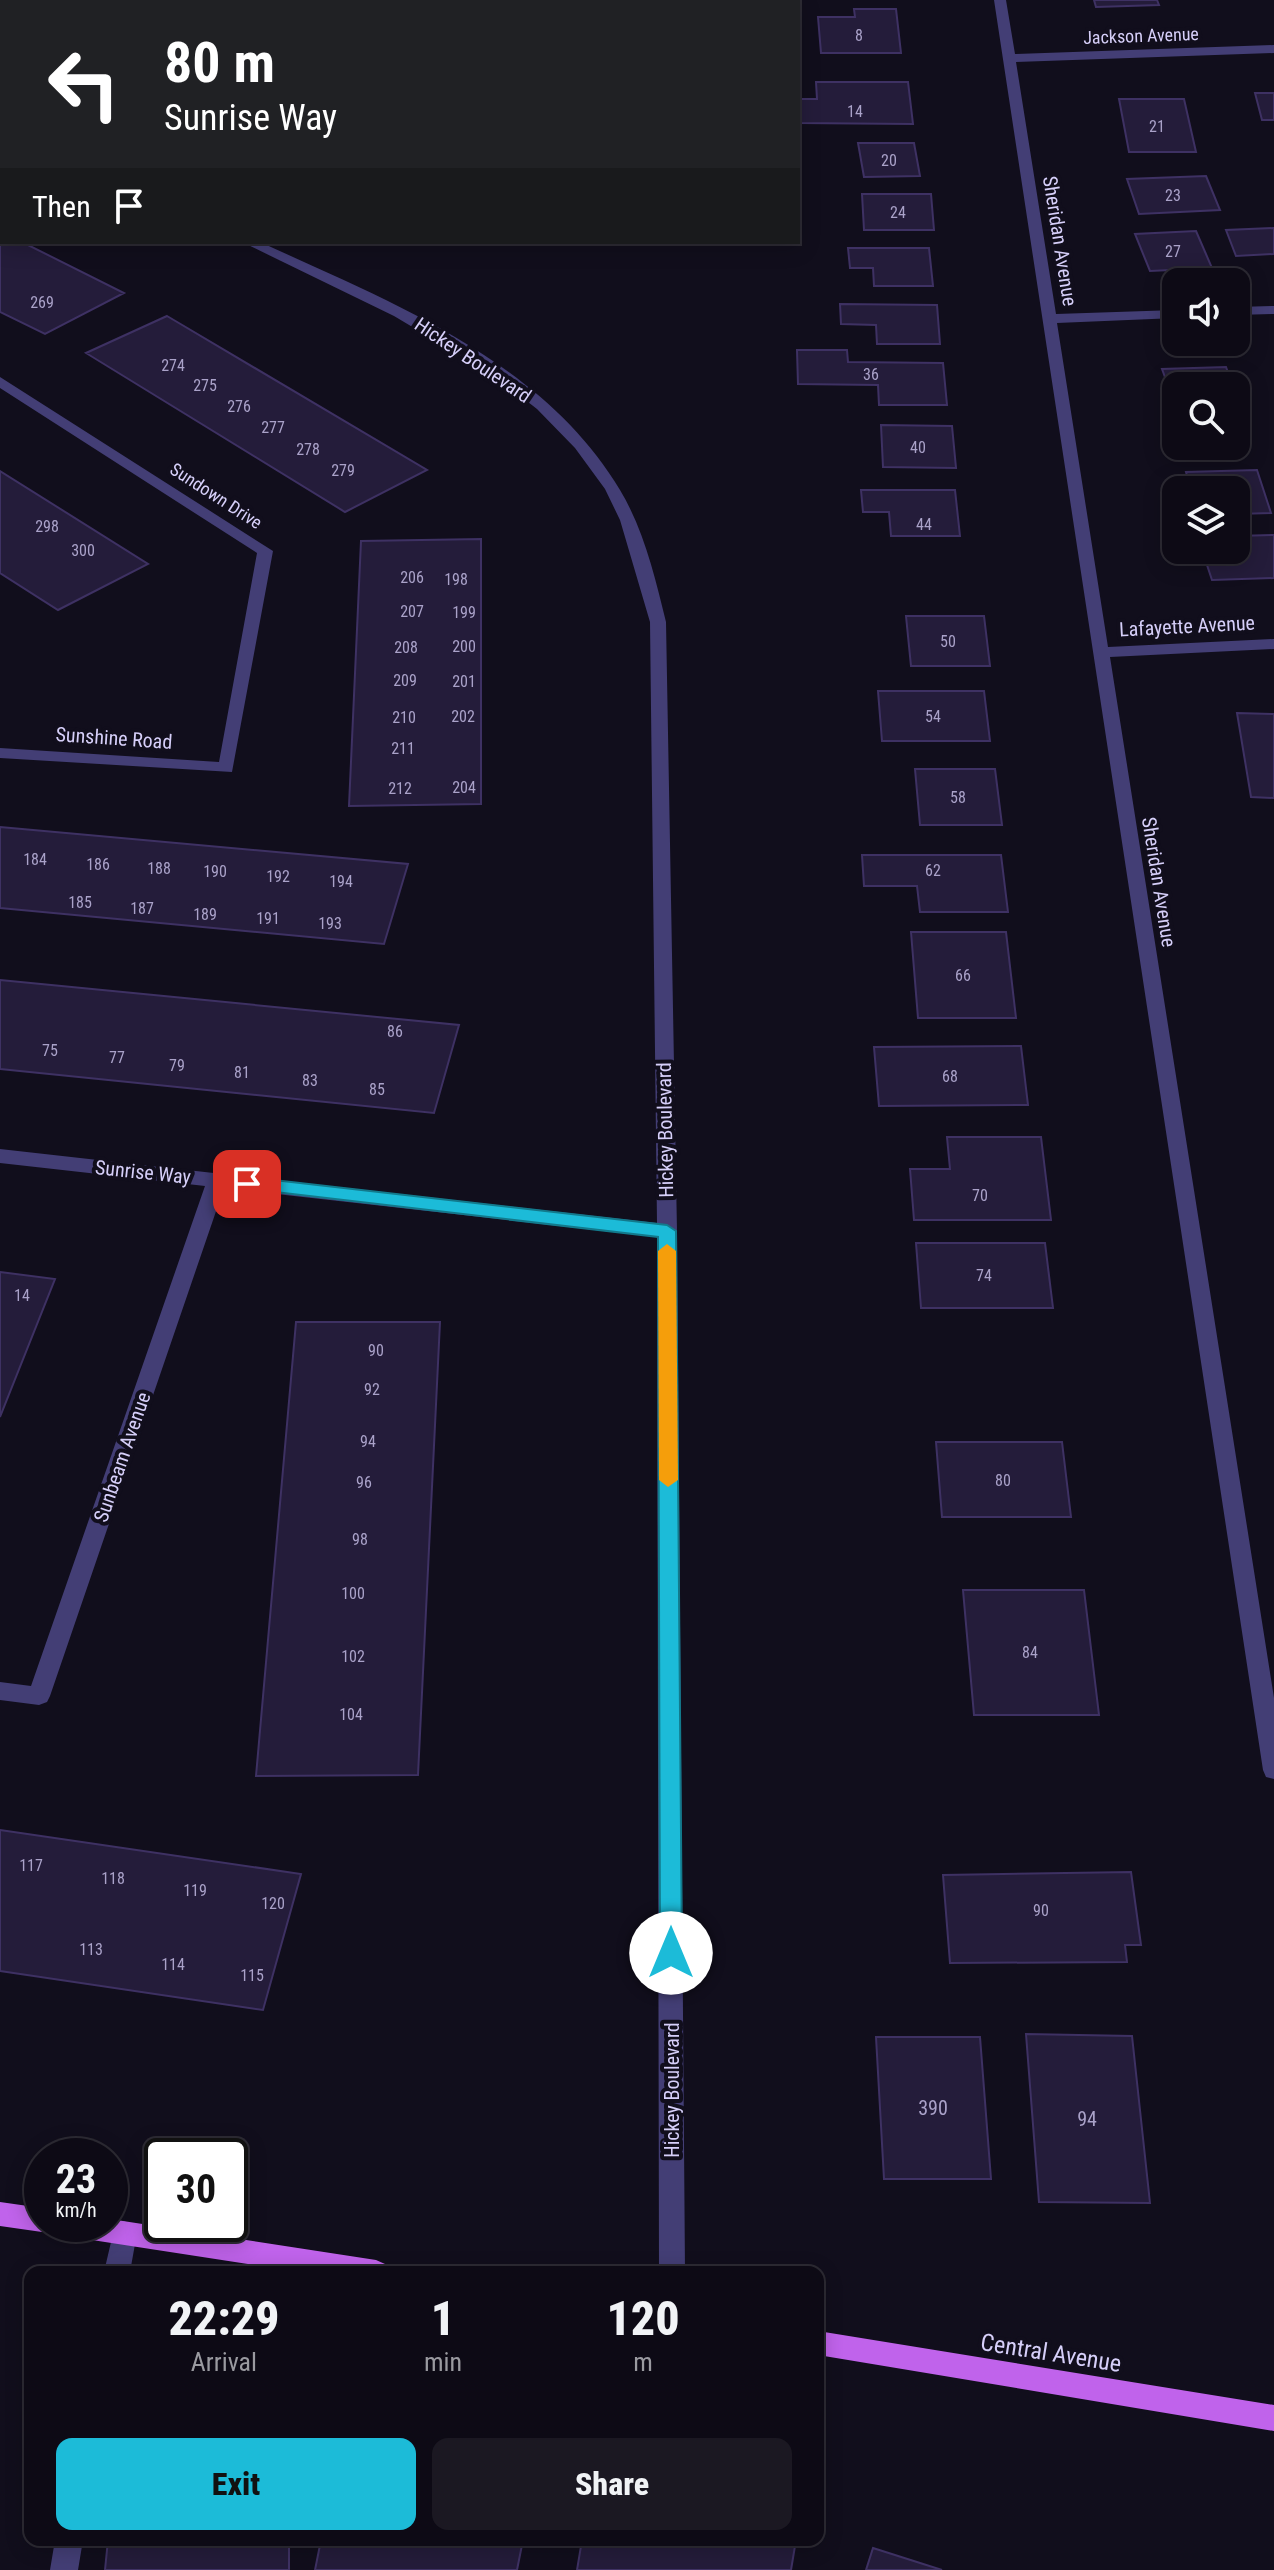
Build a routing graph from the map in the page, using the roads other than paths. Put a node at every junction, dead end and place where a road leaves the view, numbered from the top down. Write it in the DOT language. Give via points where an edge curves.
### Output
graph roads {
  1 [pos="1000,0"];
  2 [pos="1274,49"];
  3 [pos="1009,58"];
  4 [pos="253,244"];
  5 [pos="1274,310"];
  6 [pos="1250,311"];
  7 [pos="1162,315"];
  8 [pos="1050,319"];
  9 [pos="0,381"];
  10 [pos="1274,644"];
  11 [pos="1101,652"];
  12 [pos="0,753"];
  13 [pos="226,768"];
  14 [pos="0,1156"];
  15 [pos="217,1180"];
  16 [pos="667,1231"];
  17 [pos="0,1691"];
  18 [pos="1274,1770"];
  19 [pos="0,2214"];
  20 [pos="24,2217"];
  21 [pos="128,2234"];
  22 [pos="122,2242"];
  23 [pos="118,2266"];
  24 [pos="337,2266"];
  25 [pos="672,2266"];
  26 [pos="824,2344"];
  27 [pos="1274,2418"];
  28 [pos="68,2546"];
  29 [pos="64,2570"];
  1 -- 3 [label="street, Sheridan Avenue"];
  2 -- 3 [label="street, Jackson Avenue"];
  3 -- 8 [label="street, Sheridan Avenue"];
  4 -- 16 [label="street, Hickey Boulevard" via="413,318 466,351 531,397 581,447 613,490 658,622"];
  5 -- 6 [label="street"];
  7 -- 8 [label="street"];
  8 -- 11 [label="street, Sheridan Avenue"];
  9 -- 13 [label="street, Sundown Drive" via="265,551"];
  10 -- 11 [label="street, Lafayette Avenue"];
  11 -- 18 [label="street, Sheridan Avenue"];
  12 -- 13 [label="street, Sunshine Road"];
  14 -- 15 [label="street, Sunrise Way"];
  15 -- 16 [label="street, Sunrise Way"];
  15 -- 17 [label="street, Sunbeam Avenue" via="39,1696"];
  16 -- 25 [label="street, Hickey Boulevard"];
  19 -- 20 [label="main road"];
  21 -- 24 [label="main road"];
  22 -- 23 [label="street"];
  26 -- 27 [label="main road, Central Avenue"];
  28 -- 29 [label="street"];
}
